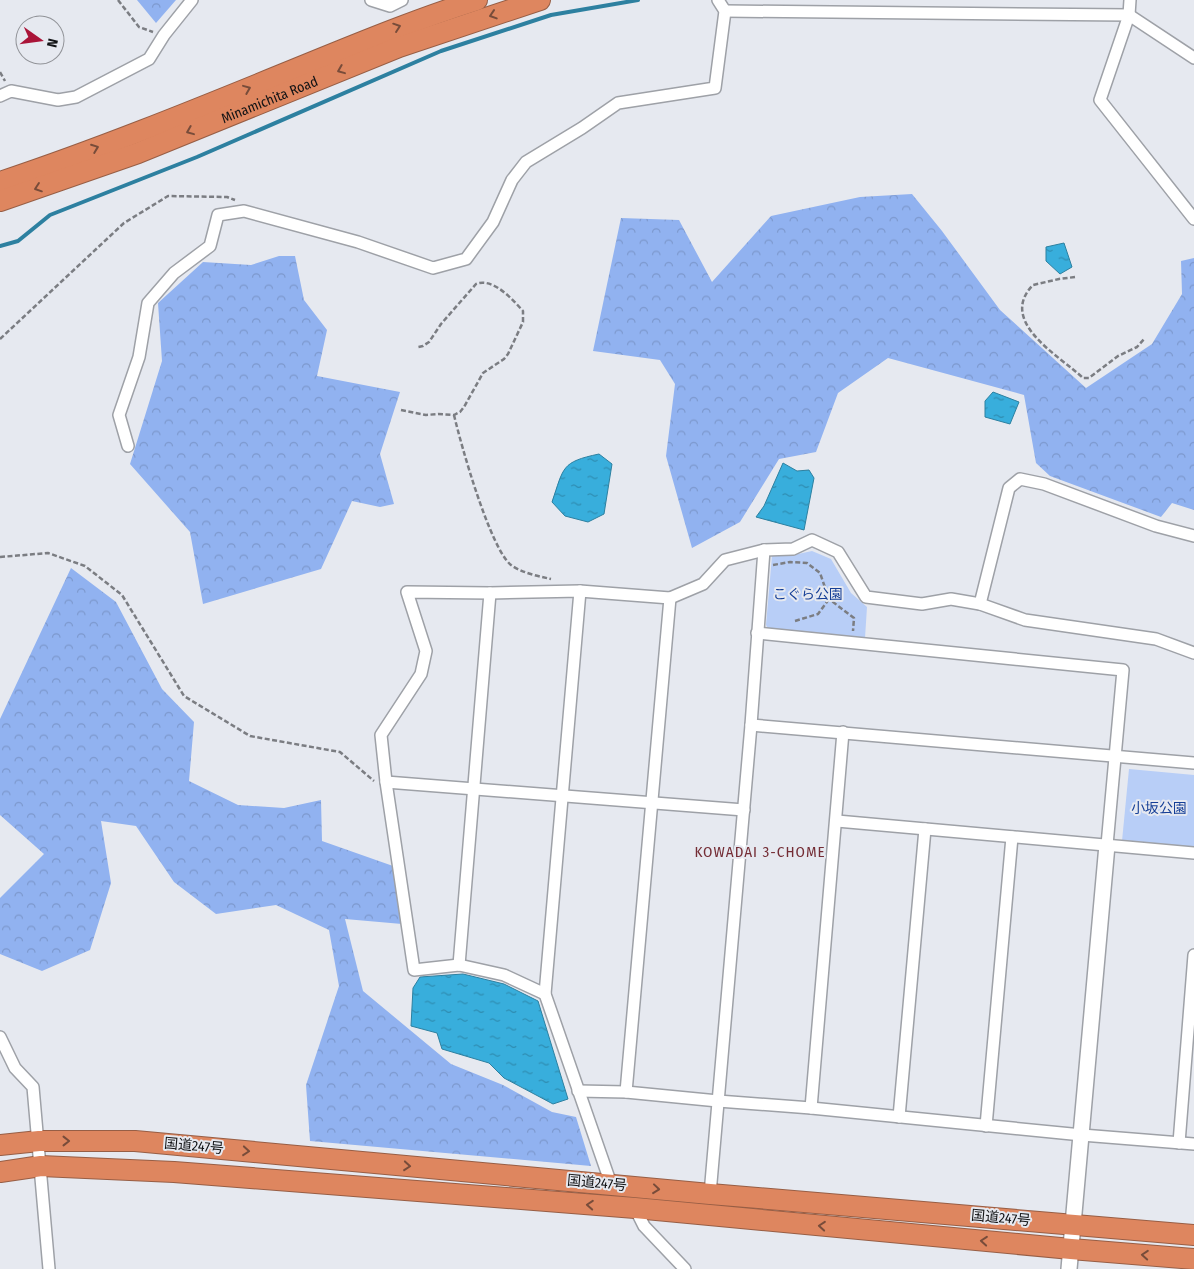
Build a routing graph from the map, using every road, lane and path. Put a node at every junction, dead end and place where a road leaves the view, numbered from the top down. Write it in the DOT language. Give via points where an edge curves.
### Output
graph roads {
  1 [pos="118,0"];
  2 [pos="192,0"];
  3 [pos="371,0"];
  4 [pos="402,0"];
  5 [pos="478,0"];
  6 [pos="540,0"];
  7 [pos="718,0"];
  8 [pos="1130,0"];
  9 [pos="725,11"];
  10 [pos="1129,14"];
  11 [pos="164,35"];
  12 [pos="1194,58"];
  13 [pos="0,96"];
  14 [pos="0,182"];
  15 [pos="0,201"];
  16 [pos="242,202"];
  17 [pos="1194,219"];
  18 [pos="1075,277"];
  19 [pos="0,339"];
  20 [pos="1144,339"];
  21 [pos="418,347"];
  22 [pos="401,410"];
  23 [pos="454,415"];
  24 [pos="128,446"];
  25 [pos="1194,536"];
  26 [pos="764,550"];
  27 [pos="0,557"];
  28 [pos="762,565"];
  29 [pos="558,581"];
  30 [pos="580,591"];
  31 [pos="490,593"];
  32 [pos="670,598"];
  33 [pos="829,599"];
  34 [pos="980,604"];
  35 [pos="795,621"];
  36 [pos="757,633"];
  37 [pos="852,643"];
  38 [pos="1194,654"];
  39 [pos="751,725"];
  40 [pos="843,732"];
  41 [pos="1115,756"];
  42 [pos="1194,763"];
  43 [pos="386,782"];
  44 [pos="473,788"];
  45 [pos="562,796"];
  46 [pos="650,803"];
  47 [pos="744,810"];
  48 [pos="837,821"];
  49 [pos="925,829"];
  50 [pos="1012,837"];
  51 [pos="1107,845"];
  52 [pos="1194,854"];
  53 [pos="1194,955"];
  54 [pos="459,965"];
  55 [pos="545,994"];
  56 [pos="0,1037"];
  57 [pos="578,1091"];
  58 [pos="626,1092"];
  59 [pos="718,1101"];
  60 [pos="811,1108"];
  61 [pos="899,1117"];
  62 [pos="986,1126"];
  63 [pos="1082,1135"];
  64 [pos="39,1141"];
  65 [pos="1179,1143"];
  66 [pos="1194,1144"];
  67 [pos="0,1145"];
  68 [pos="41,1166"];
  69 [pos="0,1172"];
  70 [pos="611,1184"];
  71 [pos="710,1194"];
  72 [pos="635,1208"];
  73 [pos="1073,1224"];
  74 [pos="1194,1235"];
  75 [pos="1071,1249"];
  76 [pos="1194,1259"];
  77 [pos="49,1269"];
  78 [pos="685,1269"];
  79 [pos="1069,1269"];
  1 -- 11 [label="path" via="139,27"];
  2 -- 11 [label="street"];
  3 -- 4 [label="street" via="390,6"];
  14 -- 5 [label="highway, Minamichita Road, one-way" via="127,136 387,31"];
  6 -- 15 [label="highway, Minamichita Road, one-way" via="399,47 138,152"];
  7 -- 9 [label="street"];
  8 -- 10 [label="street"];
  9 -- 10 [label="street"];
  9 -- 24 [label="street" via="715,88 618,103 526,162 512,180 493,222 466,259 433,268 358,242 244,211 218,215 210,246 174,273 148,302 139,357 119,415"];
  10 -- 12 [label="street"];
  10 -- 17 [label="street" via="1100,100"];
  11 -- 13 [label="street" via="149,59 76,97 58,100 11,91"];
  16 -- 19 [label="path" via="227,197 168,196 124,223"];
  18 -- 20 [label="path" via="1034,285 1025,296 1025,322 1052,353 1083,378 1089,378"];
  21 -- 23 [label="path" via="429,342 447,317 481,282 498,289 523,312 523,322 508,354 483,373 464,407"];
  22 -- 23 [label="path" via="414,414"];
  23 -- 29 [label="path" via="467,465 503,554 518,569"];
  25 -- 34 [label="street" via="1156,526 1044,484 1020,479 1009,488"];
  26 -- 28 [label="street"];
  26 -- 32 [label="street" via="725,560 703,584"];
  26 -- 34 [label="street" via="793,549 812,540 838,552 866,597 922,604 951,599"];
  27 -- 43 [label="path" via="48,553 85,566 122,595 184,696 250,736 340,752 377,783"];
  28 -- 33 [label="path" via="807,563 820,573"];
  28 -- 36 [label="street"];
  30 -- 31 [label="street"];
  30 -- 32 [label="street"];
  30 -- 45 [label="street"];
  31 -- 43 [label="street" via="407,592 426,651 421,674 381,735"];
  31 -- 44 [label="street"];
  32 -- 46 [label="street"];
  33 -- 35 [label="path" via="818,614"];
  33 -- 37 [label="path" via="854,618"];
  34 -- 38 [label="street" via="1025,620 1156,639"];
  36 -- 37 [label="street"];
  36 -- 39 [label="street"];
  37 -- 41 [label="street" via="1124,670"];
  39 -- 40 [label="street"];
  39 -- 47 [label="street"];
  40 -- 41 [label="street"];
  40 -- 48 [label="street"];
  41 -- 42 [label="street"];
  41 -- 51 [label="street"];
  43 -- 44 [label="street"];
  43 -- 54 [label="street" via="414,970"];
  44 -- 45 [label="street"];
  44 -- 54 [label="street"];
  45 -- 46 [label="street"];
  45 -- 55 [label="street"];
  46 -- 47 [label="street"];
  46 -- 58 [label="street"];
  47 -- 59 [label="street"];
  48 -- 49 [label="street"];
  48 -- 60 [label="street"];
  49 -- 50 [label="street"];
  49 -- 61 [label="street"];
  50 -- 51 [label="street"];
  50 -- 62 [label="street"];
  51 -- 52 [label="street"];
  51 -- 63 [label="street"];
  53 -- 65 [label="street"];
  54 -- 55 [label="street" via="504,975"];
  55 -- 57 [label="street"];
  56 -- 64 [label="street" via="15,1068 33,1087"];
  57 -- 58 [label="street"];
  57 -- 70 [label="street"];
  58 -- 59 [label="street"];
  59 -- 60 [label="street"];
  59 -- 71 [label="street"];
  60 -- 61 [label="street"];
  61 -- 62 [label="street"];
  62 -- 63 [label="street"];
  63 -- 65 [label="street"];
  63 -- 73 [label="street"];
  64 -- 67 [label="highway, 国道247号"];
  64 -- 68 [label="street"];
  64 -- 70 [label="highway, 国道247号, one-way" via="135,1141"];
  65 -- 66 [label="street"];
  68 -- 69 [label="highway, 国道247号"];
  72 -- 68 [label="highway, 国道247号, one-way" via="174,1172"];
  68 -- 77 [label="street"];
  70 -- 71 [label="highway, 国道247号, one-way"];
  71 -- 73 [label="highway, 国道247号"];
  75 -- 72 [label="highway, 国道247号, one-way"];
  72 -- 78 [label="street" via="644,1226"];
  73 -- 74 [label="highway, 国道247号"];
  73 -- 75 [label="street"];
  76 -- 75 [label="highway, 国道247号, one-way"];
  75 -- 79 [label="street"];
}
